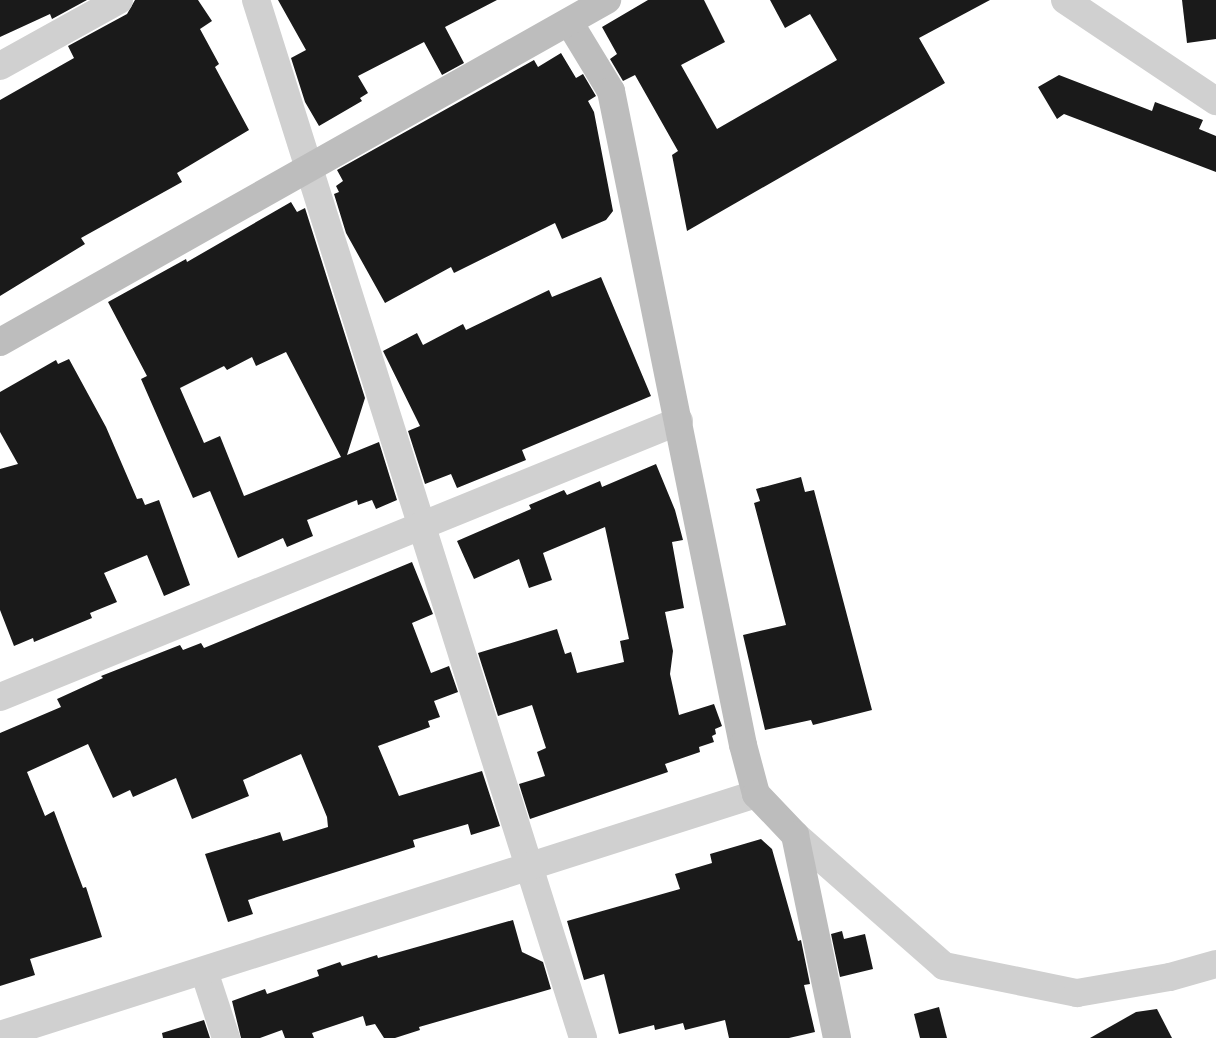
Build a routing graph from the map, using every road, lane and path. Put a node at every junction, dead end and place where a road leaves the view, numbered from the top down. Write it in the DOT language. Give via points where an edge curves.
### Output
graph roads {
  1 [pos="119,0"];
  2 [pos="256,0"];
  3 [pos="608,0"];
  4 [pos="1065,0"];
  5 [pos="569,22"];
  6 [pos="0,66"];
  7 [pos="1216,101"];
  8 [pos="310,170"];
  9 [pos="0,342"];
  10 [pos="679,420"];
  11 [pos="421,525"];
  12 [pos="0,697"];
  13 [pos="756,794"];
  14 [pos="795,835"];
  15 [pos="529,868"];
  16 [pos="1216,964"];
  17 [pos="204,971"];
  18 [pos="0,1036"];
  19 [pos="226,1038"];
  20 [pos="583,1038"];
  21 [pos="837,1038"];
  1 -- 6 [label="street"];
  2 -- 8 [label="street"];
  3 -- 5 [label="street"];
  4 -- 7 [label="street"];
  5 -- 8 [label="street"];
  5 -- 10 [label="street" via="611,91"];
  8 -- 9 [label="street"];
  8 -- 11 [label="street"];
  10 -- 11 [label="street"];
  10 -- 13 [label="street" via="743,745"];
  11 -- 12 [label="street"];
  11 -- 15 [label="street"];
  13 -- 14 [label="street"];
  13 -- 15 [label="street"];
  14 -- 16 [label="street" via="944,966 1078,993 1170,977"];
  14 -- 21 [label="street"];
  15 -- 17 [label="street"];
  15 -- 20 [label="street"];
  17 -- 18 [label="street"];
  17 -- 19 [label="street"];
}
